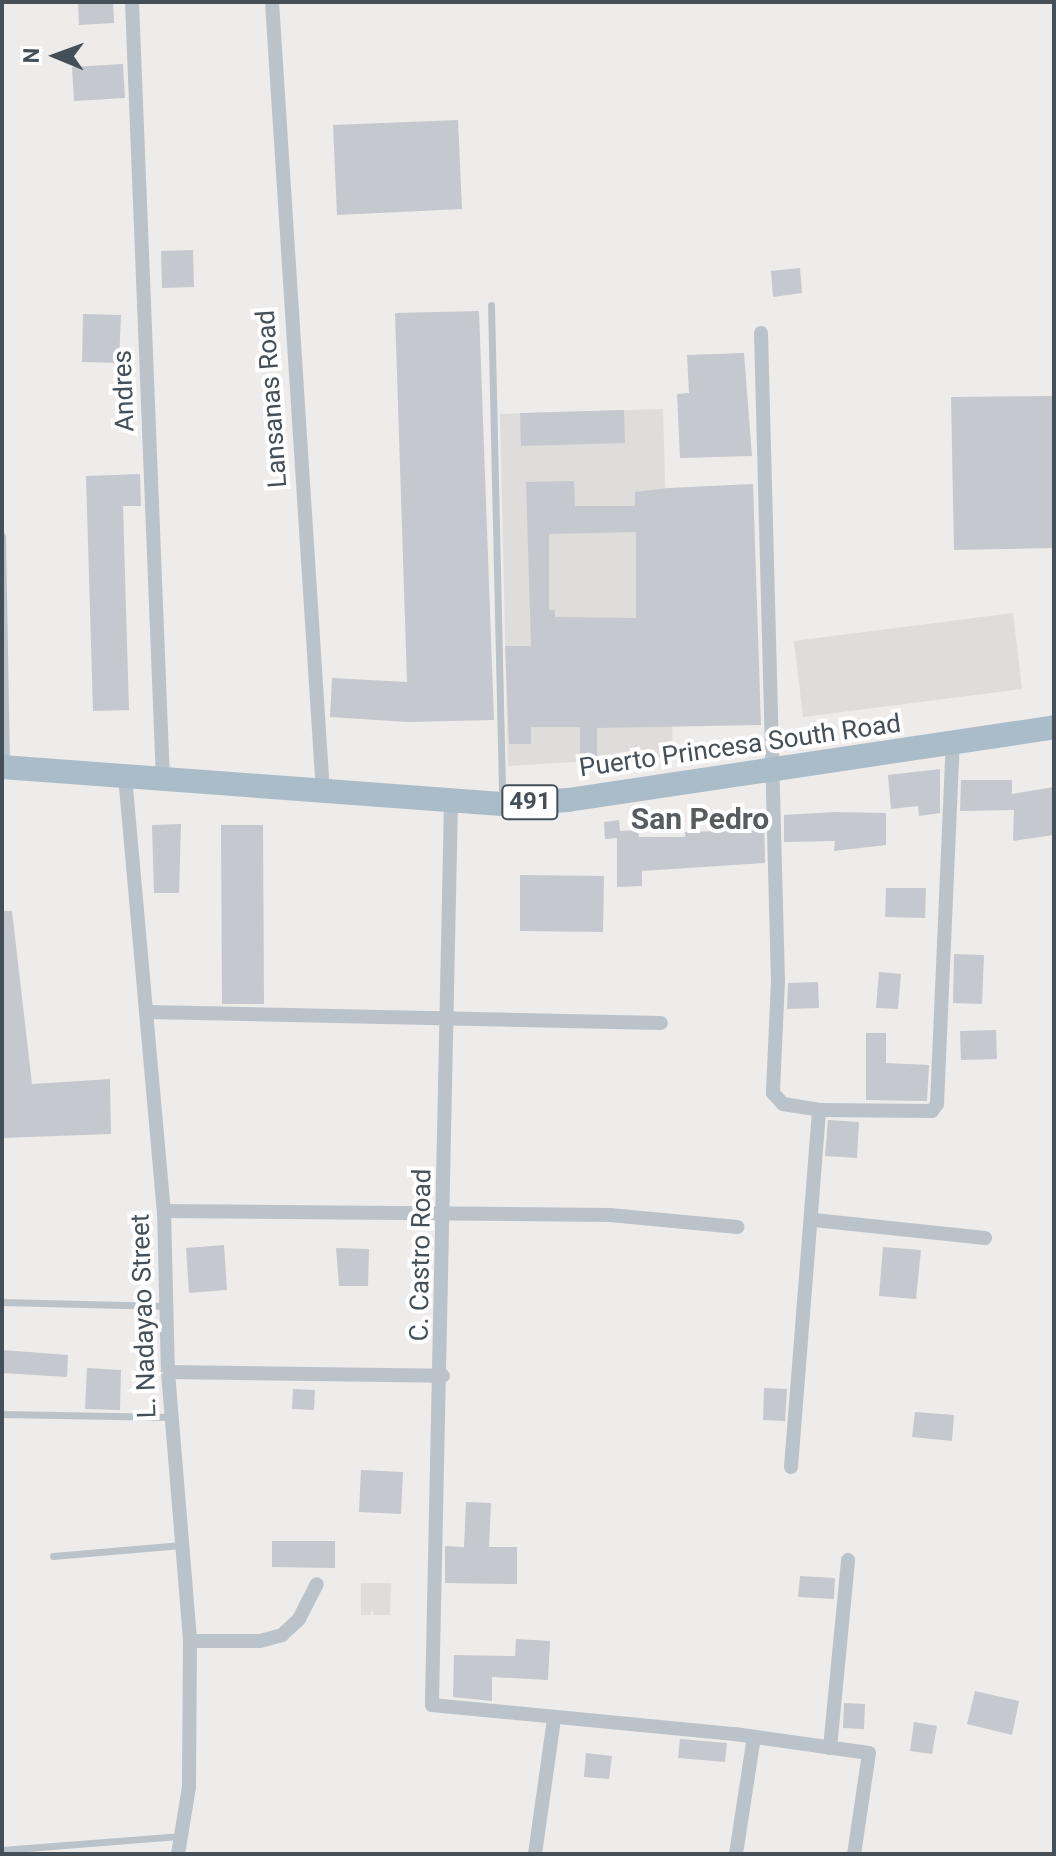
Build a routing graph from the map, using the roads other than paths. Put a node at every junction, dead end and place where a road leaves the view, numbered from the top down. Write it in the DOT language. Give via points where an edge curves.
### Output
graph roads {
  1 [pos="132,2"];
  2 [pos="272,2"];
  3 [pos="491,305"];
  4 [pos="761,333"];
  5 [pos="2,536"];
  6 [pos="1054,727"];
  7 [pos="953,743"];
  8 [pos="4,767"];
  9 [pos="773,769"];
  10 [pos="125,776"];
  11 [pos="163,779"];
  12 [pos="323,793"];
  13 [pos="451,802"];
  14 [pos="502,804"];
  15 [pos="149,1012"];
  16 [pos="449,1017"];
  17 [pos="661,1023"];
  18 [pos="819,1110"];
  19 [pos="164,1211"];
  20 [pos="446,1211"];
  21 [pos="814,1220"];
  22 [pos="737,1227"];
  23 [pos="985,1238"];
  24 [pos="2,1302"];
  25 [pos="166,1306"];
  26 [pos="168,1372"];
  27 [pos="443,1376"];
  28 [pos="2,1414"];
  29 [pos="171,1417"];
  30 [pos="791,1467"];
  31 [pos="182,1545"];
  32 [pos="53,1556"];
  33 [pos="848,1560"];
  34 [pos="317,1584"];
  35 [pos="190,1641"];
  36 [pos="554,1718"];
  37 [pos="754,1737"];
  38 [pos="830,1748"];
  39 [pos="181,1836"];
  40 [pos="2,1850"];
  41 [pos="178,1854"];
  42 [pos="535,1854"];
  43 [pos="736,1854"];
  44 [pos="854,1854"];
  1 -- 11 [label="street, Andres"];
  2 -- 12 [label="street, Lansanas Road"];
  3 -- 14 [label="lane"];
  4 -- 9 [label="street"];
  5 -- 8 [label="lane"];
  6 -- 7 [label="main road, Puerto Princesa South Road / 491"];
  7 -- 9 [label="main road, Puerto Princesa South Road / 491"];
  7 -- 18 [label="street" via="937,1104 932,1111"];
  8 -- 10 [label="main road, Puerto Princesa South Road / 491"];
  9 -- 14 [label="main road, Puerto Princesa South Road / 491" via="568,800"];
  9 -- 18 [label="street" via="778,981 773,1093 783,1104"];
  10 -- 11 [label="main road, Puerto Princesa South Road / 491"];
  10 -- 15 [label="street, L. Nadayao Street"];
  11 -- 12 [label="main road, Puerto Princesa South Road / 491"];
  12 -- 13 [label="main road, Puerto Princesa South Road / 491"];
  13 -- 14 [label="main road, Puerto Princesa South Road / 491"];
  13 -- 16 [label="street, C. Castro Road"];
  15 -- 16 [label="street"];
  15 -- 19 [label="street, L. Nadayao Street"];
  16 -- 17 [label="street"];
  16 -- 20 [label="street, C. Castro Road"];
  18 -- 21 [label="street"];
  19 -- 20 [label="street"];
  19 -- 25 [label="street, L. Nadayao Street"];
  20 -- 22 [label="street" via="657,1216"];
  20 -- 27 [label="street, C. Castro Road"];
  21 -- 23 [label="street"];
  21 -- 30 [label="street"];
  24 -- 25 [label="lane"];
  25 -- 26 [label="street, L. Nadayao Street"];
  26 -- 27 [label="street"];
  26 -- 29 [label="street, L. Nadayao Street"];
  27 -- 36 [label="street, C. Castro Road" via="432,1520 435,1707"];
  28 -- 29 [label="lane"];
  29 -- 31 [label="street, L. Nadayao Street"];
  31 -- 32 [label="lane"];
  31 -- 35 [label="street, L. Nadayao Street"];
  33 -- 38 [label="street"];
  34 -- 35 [label="street" via="299,1619 282,1635 260,1641"];
  35 -- 39 [label="street, L. Nadayao Street" via="189,1787"];
  36 -- 37 [label="street"];
  36 -- 42 [label="street"];
  37 -- 38 [label="street"];
  37 -- 43 [label="street"];
  38 -- 44 [label="street" via="869,1753"];
  39 -- 40 [label="lane"];
  39 -- 41 [label="street, L. Nadayao Street"];
}
